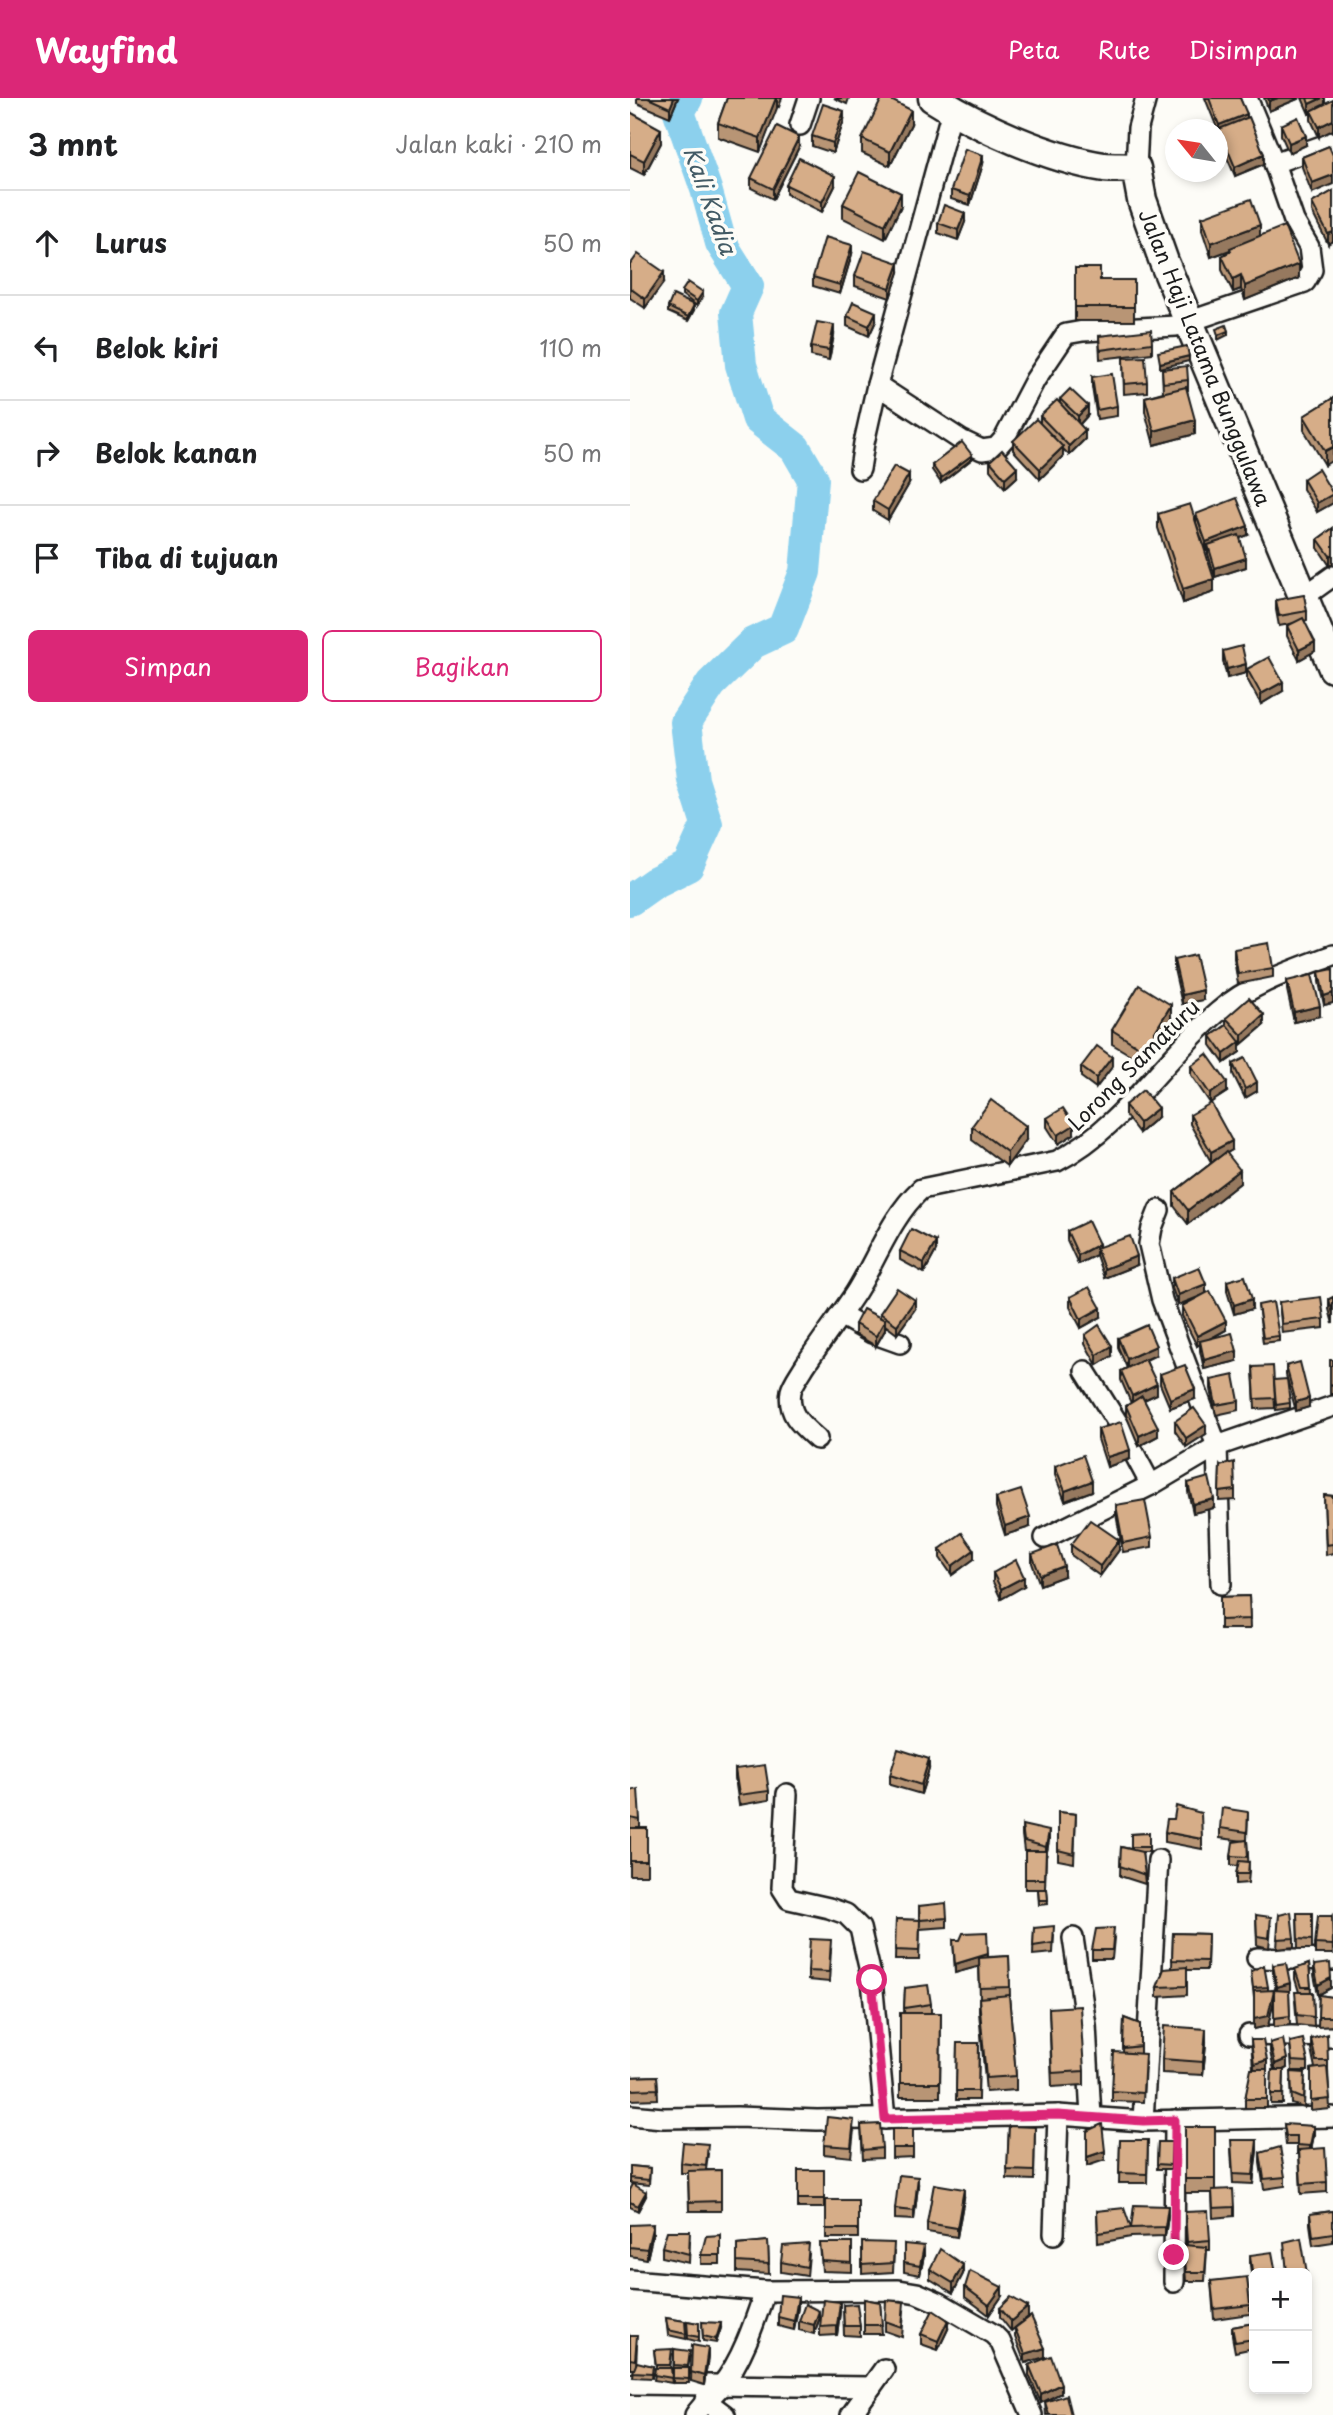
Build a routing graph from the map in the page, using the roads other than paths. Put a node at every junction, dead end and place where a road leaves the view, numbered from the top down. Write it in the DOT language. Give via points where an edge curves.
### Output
graph roads {
  1 [pos="809,98"];
  2 [pos="1146,98"];
  3 [pos="1247,98"];
  4 [pos="943,104"];
  5 [pos="800,125"];
  6 [pos="1333,142"];
  7 [pos="1274,163"];
  8 [pos="1136,168"];
  9 [pos="1188,321"];
  10 [pos="877,385"];
  11 [pos="860,469"];
  12 [pos="1333,576"];
  13 [pos="1305,596"];
  14 [pos="1333,668"];
  15 [pos="1333,955"];
  16 [pos="1159,1210"];
  17 [pos="840,1315"];
  18 [pos="900,1343"];
  19 [pos="1085,1371"];
  20 [pos="1333,1406"];
  21 [pos="817,1439"];
  22 [pos="1217,1446"];
  23 [pos="1151,1486"];
  24 [pos="1045,1538"];
  25 [pos="1221,1584"];
  26 [pos="787,1794"];
  27 [pos="1158,1860"];
  28 [pos="1073,1938"];
  29 [pos="1257,1958"];
  30 [pos="1333,1960"];
  31 [pos="1249,2035"];
  32 [pos="1333,2038"];
  33 [pos="630,2115"];
  34 [pos="1058,2115"];
  35 [pos="1091,2117"];
  36 [pos="1333,2117"];
  37 [pos="885,2119"];
  38 [pos="1175,2120"];
  39 [pos="1143,2121"];
  40 [pos="1054,2234"];
  41 [pos="630,2280"];
  42 [pos="1174,2282"];
  43 [pos="765,2291"];
  44 [pos="884,2369"];
  45 [pos="630,2384"];
  46 [pos="722,2385"];
  47 [pos="871,2387"];
  48 [pos="700,2408"];
  49 [pos="725,2415"];
  50 [pos="851,2415"];
  51 [pos="1032,2415"];
  1 -- 5 [label="street"];
  2 -- 8 [label="street" via="1138,128"];
  3 -- 7 [label="street"];
  4 -- 8 [label="main road" via="989,128 1062,156 1104,167"];
  4 -- 10 [label="street"];
  6 -- 7 [label="street"];
  7 -- 9 [label="street" via="1294,221 1309,247 1309,277"];
  8 -- 9 [label="main road, Jalan Haji Latama Bunggulawa" via="1142,200"];
  9 -- 10 [label="street" via="1176,327 1066,334 996,448 982,450 961,440"];
  9 -- 13 [label="main road, Jalan Haji Latama Bunggulawa"];
  10 -- 11 [label="street"];
  12 -- 13 [label="street"];
  13 -- 14 [label="main road, Jalan Haji Latama Bunggulawa"];
  15 -- 17 [label="street, Lorong Samaturu" via="1232,1001 1072,1153 1057,1161 921,1189 899,1215"];
  16 -- 22 [label="street" via="1149,1244 1159,1288"];
  17 -- 18 [label="street"];
  17 -- 21 [label="street, Lorong Samaturu" via="792,1388 795,1420"];
  19 -- 23 [label="street"];
  20 -- 22 [label="street"];
  22 -- 23 [label="street"];
  22 -- 25 [label="street"];
  23 -- 24 [label="street"];
  26 -- 37 [label="street" via="782,1888 789,1899 846,1914 860,1928 872,1980"];
  27 -- 39 [label="street"];
  28 -- 35 [label="street" via="1086,2025"];
  29 -- 30 [label="street"];
  31 -- 32 [label="street"];
  33 -- 37 [label="street"];
  34 -- 35 [label="street"];
  34 -- 37 [label="street"];
  34 -- 40 [label="street"];
  35 -- 39 [label="street"];
  36 -- 38 [label="street"];
  38 -- 39 [label="street"];
  38 -- 42 [label="street"];
  41 -- 43 [label="street"];
  43 -- 46 [label="street" via="752,2331"];
  43 -- 51 [label="street" via="899,2290 940,2303 1000,2341"];
  44 -- 47 [label="street"];
  45 -- 46 [label="street"];
  46 -- 47 [label="street"];
  46 -- 48 [label="street"];
  47 -- 50 [label="street"];
  48 -- 49 [label="street"];
}
